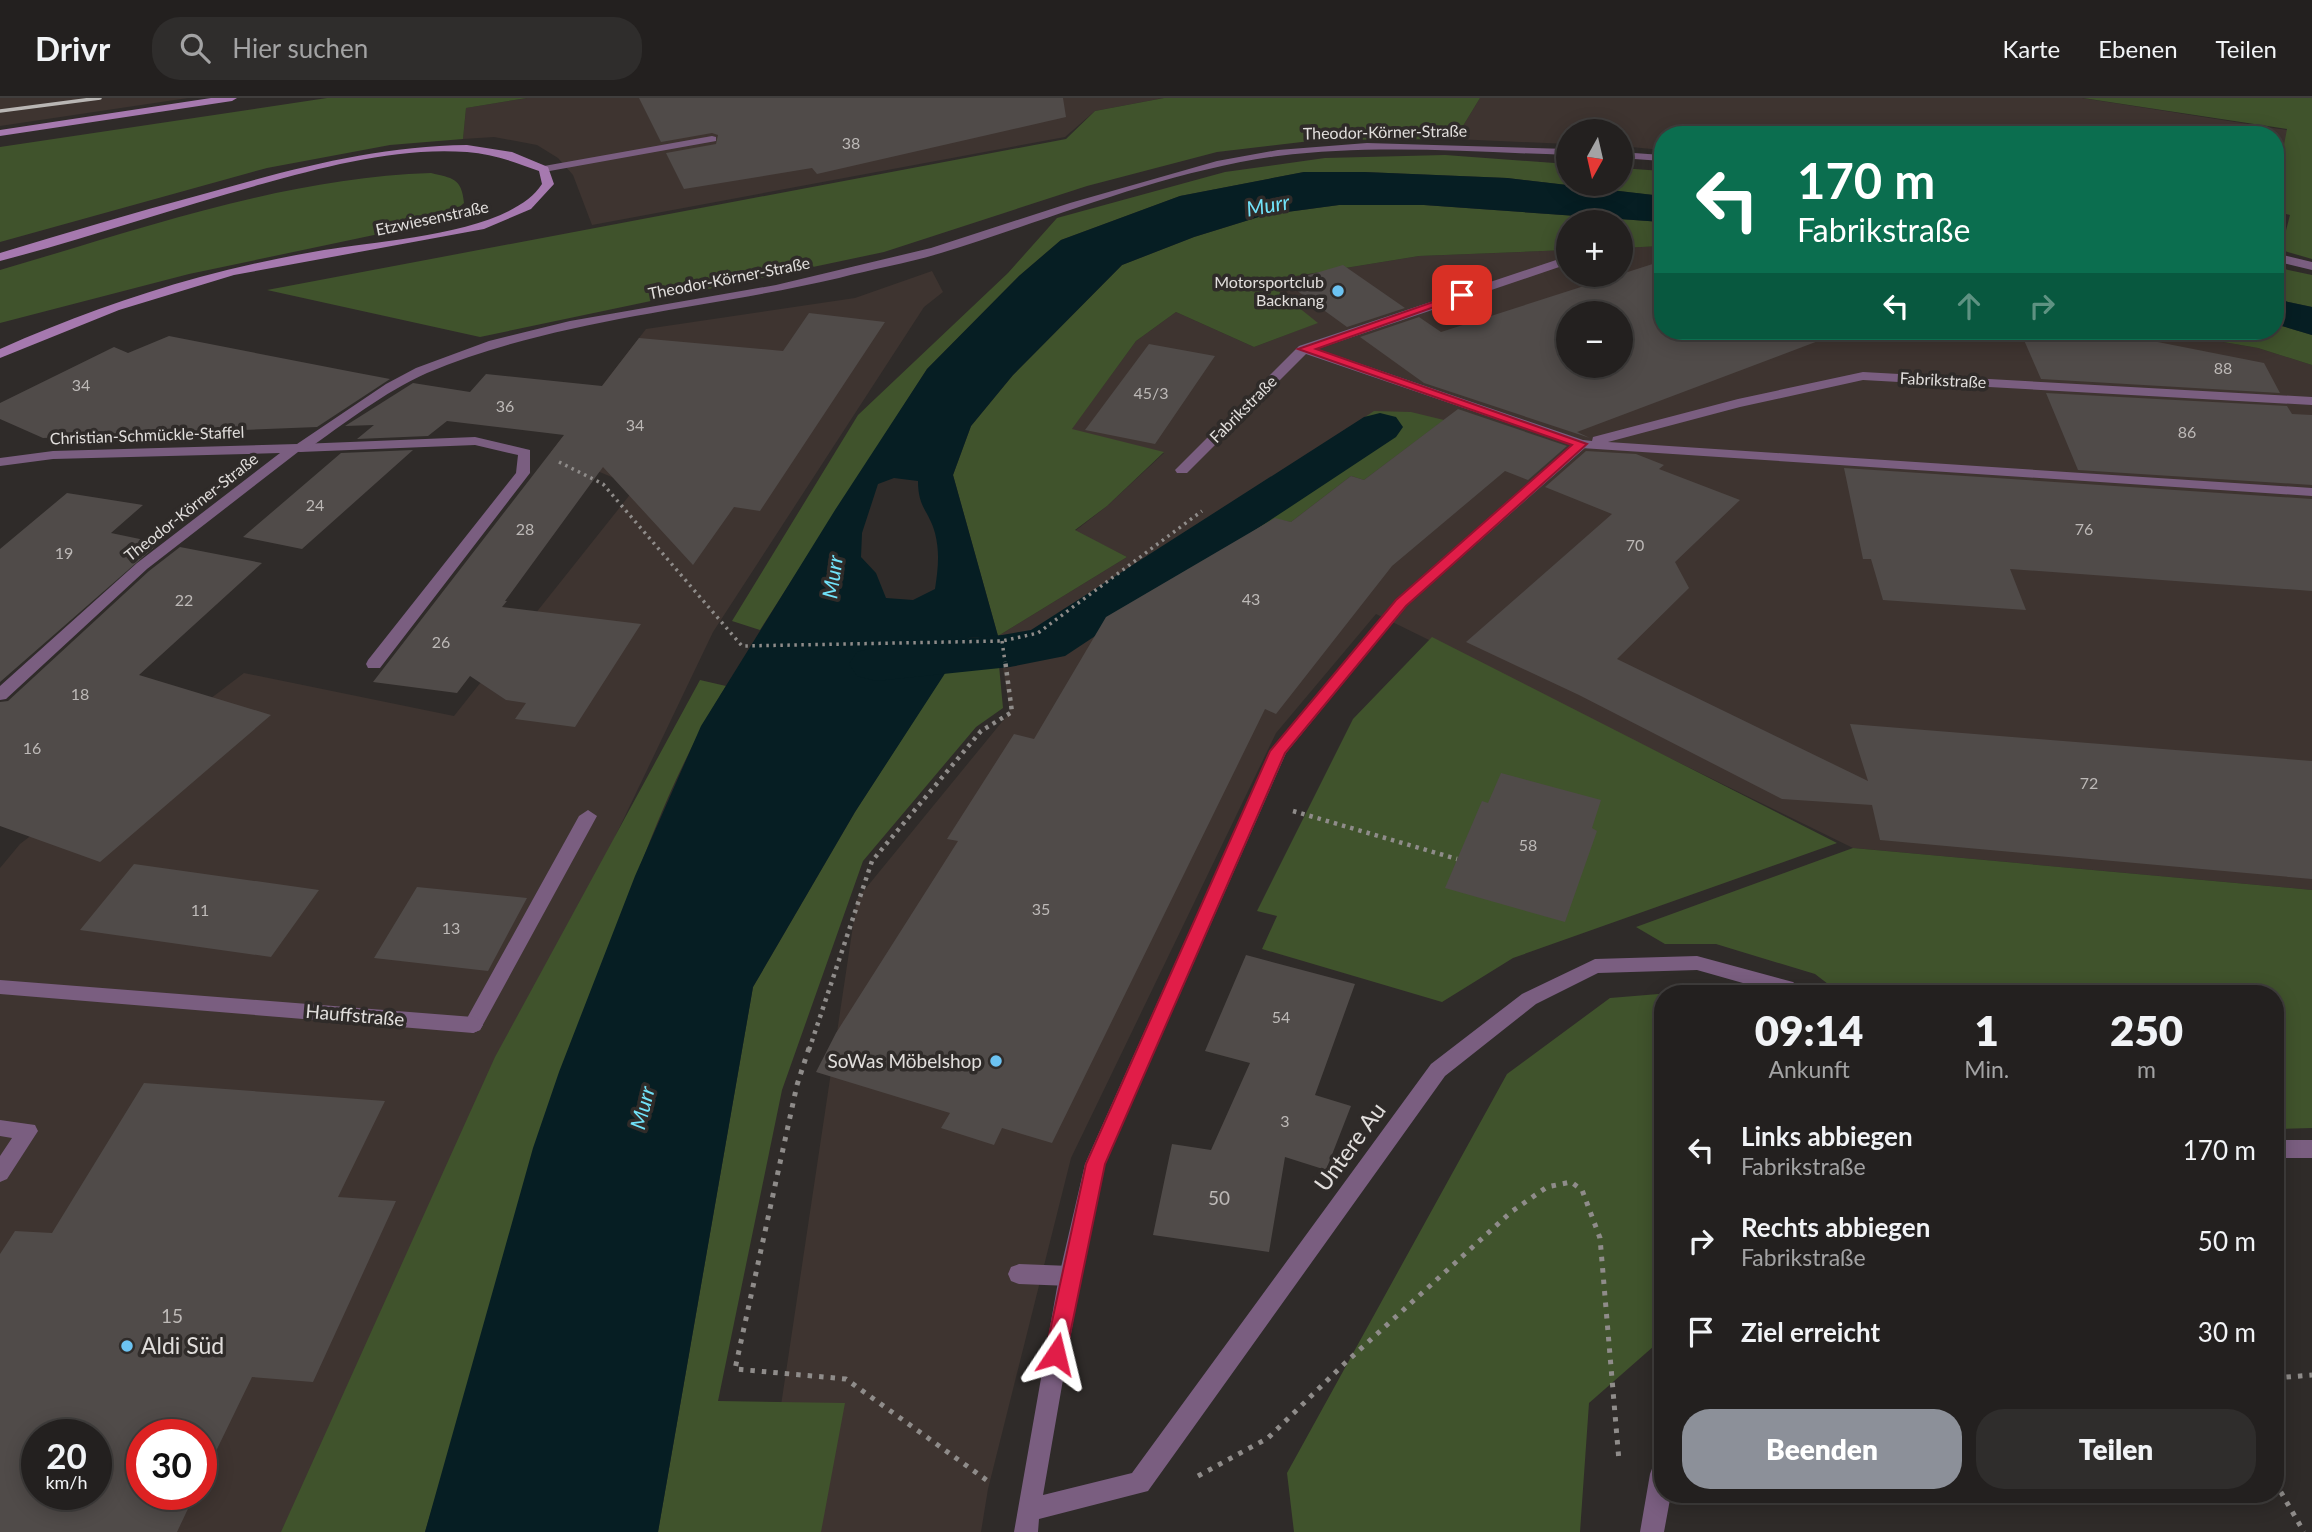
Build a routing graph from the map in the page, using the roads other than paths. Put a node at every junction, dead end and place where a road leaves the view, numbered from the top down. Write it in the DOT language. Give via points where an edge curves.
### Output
graph roads {
  1 [pos="232,98"];
  2 [pos="0,133"];
  3 [pos="712,139"];
  4 [pos="1556,152"];
  5 [pos="1633,156"];
  6 [pos="1654,157"];
  7 [pos="544,169"];
  8 [pos="0,257"];
  9 [pos="2284,259"];
  10 [pos="1556,264"];
  11 [pos="2312,266"];
  12 [pos="1304,349"];
  13 [pos="0,354"];
  14 [pos="2312,401"];
  15 [pos="1581,444"];
  16 [pos="298,448"];
  17 [pos="0,462"];
  18 [pos="1182,470"];
  19 [pos="2312,492"];
  20 [pos="374,664"];
  21 [pos="0,695"];
  22 [pos="588,816"];
  23 [pos="1779,985"];
  24 [pos="0,987"];
  25 [pos="0,1128"];
  26 [pos="2284,1149"];
  27 [pos="2312,1149"];
  28 [pos="0,1173"];
  29 [pos="1019,1274"];
  30 [pos="1070,1276"];
  31 [pos="1657,1503"];
  32 [pos="1027,1521"];
  33 [pos="1652,1532"];
  1 -- 2 [label="street"];
  3 -- 7 [label="street"];
  4 -- 16 [label="street, Theodor-Körner-Straße" via="1355,147 1217,164 935,251 776,289 570,325 494,344 421,371"];
  5 -- 6 [label="street"];
  7 -- 8 [label="street" via="526,158 496,151 389,153 276,177"];
  7 -- 13 [label="street, Etzwiesenstraße" via="548,184 534,204 480,227 235,272 103,313"];
  9 -- 11 [label="street"];
  10 -- 12 [label="street, Fabrikstraße"];
  12 -- 15 [label="street"];
  12 -- 18 [label="street, Fabrikstraße"];
  14 -- 15 [label="street, Fabrikstraße" via="1863,376"];
  15 -- 19 [label="street"];
  15 -- 30 [label="street, Fabrikstraße" via="1401,603 1278,751 1095,1164"];
  16 -- 17 [label="street, Christian-Schmückle-Staffel" via="52,455"];
  16 -- 20 [label="street, Christian-Schmückle-Staffel" via="475,441 525,453 523,474"];
  16 -- 21 [label="street, Theodor-Körner-Straße" via="142,566"];
  22 -- 24 [label="street, Hauffstraße" via="473,1024"];
  23 -- 32 [label="street, Untere Au" via="1697,963 1595,966 1529,999 1438,1070 1139,1483"];
  25 -- 28 [label="street" via="27,1131"];
  26 -- 27 [label="street"];
  29 -- 30 [label="street"];
  30 -- 32 [label="street, Fabrikstraße"];
  31 -- 33 [label="street"];
}
